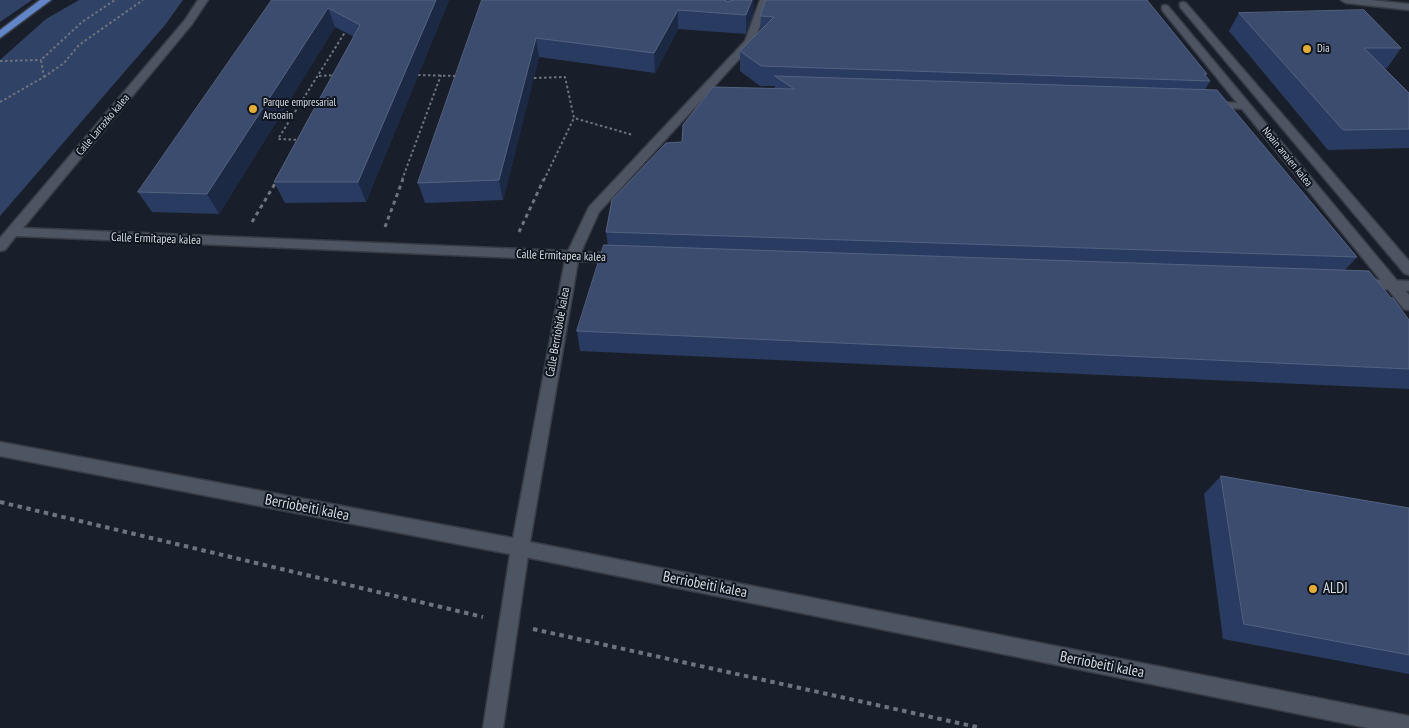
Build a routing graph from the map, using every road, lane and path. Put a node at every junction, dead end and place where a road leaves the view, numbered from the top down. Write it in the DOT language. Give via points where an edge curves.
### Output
graph roads {
  1 [pos="46,0"];
  2 [pos="115,0"];
  3 [pos="143,0"];
  4 [pos="203,0"];
  5 [pos="765,0"];
  6 [pos="1346,0"];
  7 [pos="1186,2"];
  8 [pos="1408,7"];
  9 [pos="347,28"];
  10 [pos="0,35"];
  11 [pos="0,60"];
  12 [pos="41,60"];
  13 [pos="343,75"];
  14 [pos="418,75"];
  15 [pos="318,76"];
  16 [pos="441,76"];
  17 [pos="458,76"];
  18 [pos="44,77"];
  19 [pos="534,78"];
  20 [pos="0,102"];
  21 [pos="1197,104"];
  22 [pos="1246,106"];
  23 [pos="574,118"];
  24 [pos="636,136"];
  25 [pos="297,148"];
  26 [pos="277,181"];
  27 [pos="252,222"];
  28 [pos="385,227"];
  29 [pos="13,232"];
  30 [pos="519,232"];
  31 [pos="0,247"];
  32 [pos="572,257"];
  33 [pos="632,259"];
  34 [pos="1409,270"];
  35 [pos="1351,284"];
  36 [pos="1392,285"];
  37 [pos="1409,286"];
  38 [pos="1409,305"];
  39 [pos="0,449"];
  40 [pos="520,548"];
  41 [pos="1409,726"];
  42 [pos="493,728"];
  1 -- 10 [label="highway"];
  2 -- 12 [label="path" via="82,22"];
  3 -- 18 [label="path" via="79,46 64,63"];
  4 -- 29 [label="street, Calle Larrazko kalea" via="189,22"];
  5 -- 32 [label="street, Calle Berriobide kalea" via="750,42 712,89 593,210"];
  6 -- 8 [label="street"];
  7 -- 22 [label="street, Noain anaien kalea" via="1160,8"];
  7 -- 34 [label="street, Noain anaien kalea"];
  9 -- 15 [label="path"];
  11 -- 12 [label="path"];
  12 -- 18 [label="path"];
  13 -- 15 [label="path"];
  14 -- 16 [label="path"];
  15 -- 25 [label="path" via="278,139 302,140"];
  16 -- 17 [label="path"];
  16 -- 28 [label="path"];
  18 -- 20 [label="path"];
  19 -- 23 [label="path" via="565,77"];
  21 -- 22 [label="street"];
  22 -- 36 [label="street, Noain anaien kalea"];
  23 -- 24 [label="path"];
  23 -- 30 [label="path"];
  26 -- 27 [label="path"];
  29 -- 31 [label="street, Calle Larrazko kalea"];
  29 -- 32 [label="street, Calle Ermitapea kalea"];
  32 -- 33 [label="street, Calle Ermitapea kalea"];
  32 -- 40 [label="street, Calle Berriobide kalea"];
  35 -- 36 [label="street"];
  36 -- 37 [label="street"];
  36 -- 38 [label="street, Noain anaien kalea"];
  39 -- 40 [label="street, Berriobeiti kalea"];
  40 -- 41 [label="street, Berriobeiti kalea"];
  40 -- 42 [label="street, Calle Berriobide kalea"];
}
